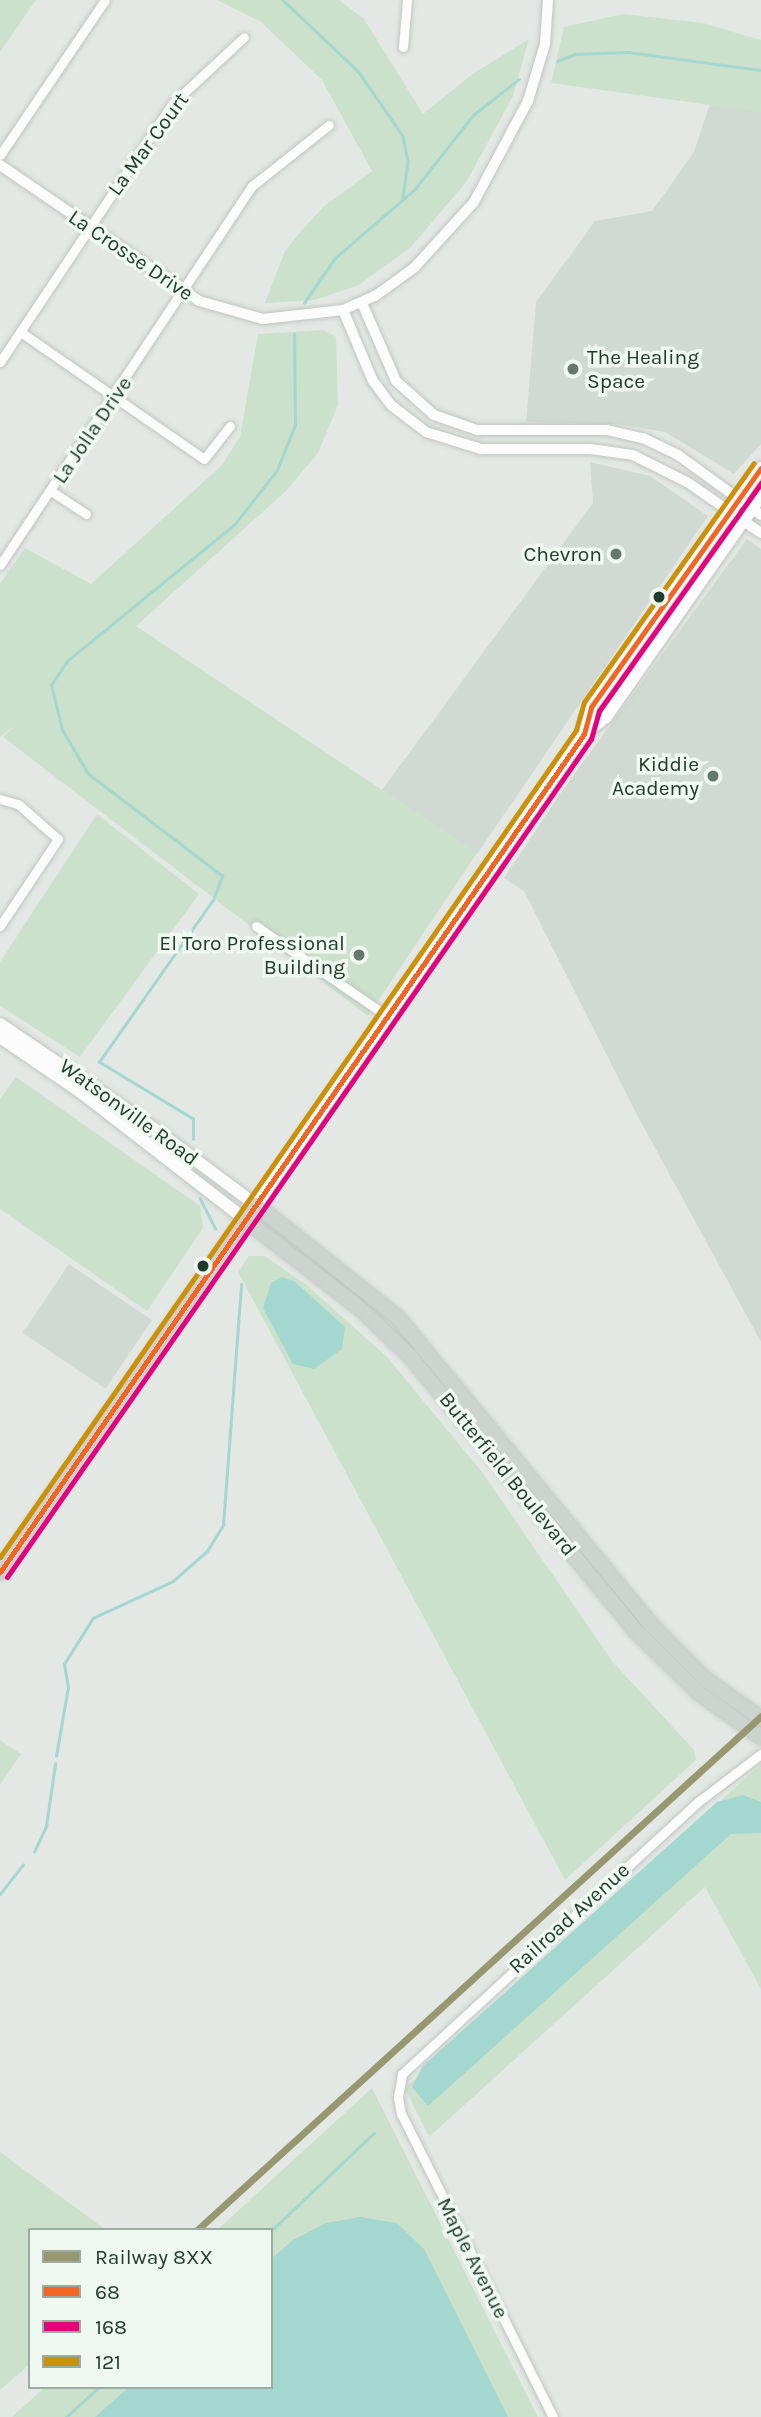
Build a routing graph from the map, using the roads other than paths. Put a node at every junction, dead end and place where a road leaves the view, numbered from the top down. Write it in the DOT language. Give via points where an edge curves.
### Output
graph roads {
  1 [pos="105,0"];
  2 [pos="407,0"];
  3 [pos="548,0"];
  4 [pos="244,37"];
  5 [pos="402,47"];
  6 [pos="329,125"];
  7 [pos="0,155"];
  8 [pos="0,164"];
  9 [pos="88,227"];
  10 [pos="182,293"];
  11 [pos="362,303"];
  12 [pos="343,310"];
  13 [pos="22,332"];
  14 [pos="0,362"];
  15 [pos="116,396"];
  16 [pos="230,426"];
  17 [pos="761,468"];
  18 [pos="51,491"];
  19 [pos="761,496"];
  20 [pos="738,497"];
  21 [pos="728,511"];
  22 [pos="757,511"];
  23 [pos="86,514"];
  24 [pos="743,521"];
  25 [pos="761,533"];
  26 [pos="0,565"];
  27 [pos="584,734"];
  28 [pos="0,800"];
  29 [pos="0,926"];
  30 [pos="256,926"];
  31 [pos="387,1016"];
  32 [pos="0,1024"];
  33 [pos="0,1037"];
  34 [pos="256,1205"];
  35 [pos="246,1220"];
  36 [pos="0,1572"];
  37 [pos="722,1702"];
  38 [pos="761,1719"];
  39 [pos="761,1737"];
  40 [pos="761,1754"];
  41 [pos="398,2097"];
  42 [pos="553,2417"];
  1 -- 7 [label="street"];
  2 -- 5 [label="street"];
  3 -- 11 [label="street, La Crosse Drive" via="539,68 518,124 490,176 428,254"];
  4 -- 9 [label="street, La Mar Court" via="172,104"];
  6 -- 10 [label="street, La Jolla Drive" via="251,186"];
  8 -- 9 [label="street, La Crosse Drive"];
  9 -- 10 [label="street, La Crosse Drive"];
  9 -- 13 [label="street, La Mar Court"];
  10 -- 12 [label="street, La Crosse Drive" via="214,307 263,319"];
  10 -- 15 [label="street, La Jolla Drive"];
  11 -- 12 [label="street, La Crosse Drive"];
  11 -- 20 [label="street" via="396,381 434,415 477,430 624,433 678,454"];
  12 -- 21 [label="street" via="373,381 391,405 426,432 481,449 590,449 633,455 661,466"];
  13 -- 14 [label="street, La Mar Court"];
  13 -- 15 [label="street"];
  15 -- 16 [label="street" via="204,459"];
  15 -- 18 [label="street, La Jolla Drive"];
  17 -- 20 [label="main road"];
  18 -- 23 [label="street"];
  18 -- 26 [label="street, La Jolla Drive"];
  19 -- 22 [label="main road"];
  20 -- 21 [label="main road"];
  20 -- 22 [label="street"];
  21 -- 24 [label="street"];
  21 -- 27 [label="main road" via="591,707"];
  22 -- 24 [label="main road"];
  24 -- 25 [label="street"];
  24 -- 27 [label="main road" via="606,717"];
  27 -- 31 [label="main road"];
  28 -- 29 [label="street" via="18,804 58,839"];
  30 -- 31 [label="street"];
  31 -- 34 [label="main road"];
  32 -- 34 [label="main road, Watsonville Road" via="142,1120"];
  33 -- 35 [label="main road, Watsonville Road" via="82,1093"];
  34 -- 35 [label="main road"];
  34 -- 37 [label="main road, Butterfield Boulevard" via="398,1318 650,1624"];
  35 -- 36 [label="main road"];
  35 -- 37 [label="main road, Butterfield Boulevard" via="353,1303 411,1357 638,1633"];
  37 -- 38 [label="main road, Butterfield Boulevard"];
  37 -- 39 [label="main road, Butterfield Boulevard"];
  40 -- 41 [label="street, Railroad Avenue" via="699,1801 416,2057 402,2074"];
  41 -- 42 [label="street, Maple Avenue" via="410,2133"];
}
